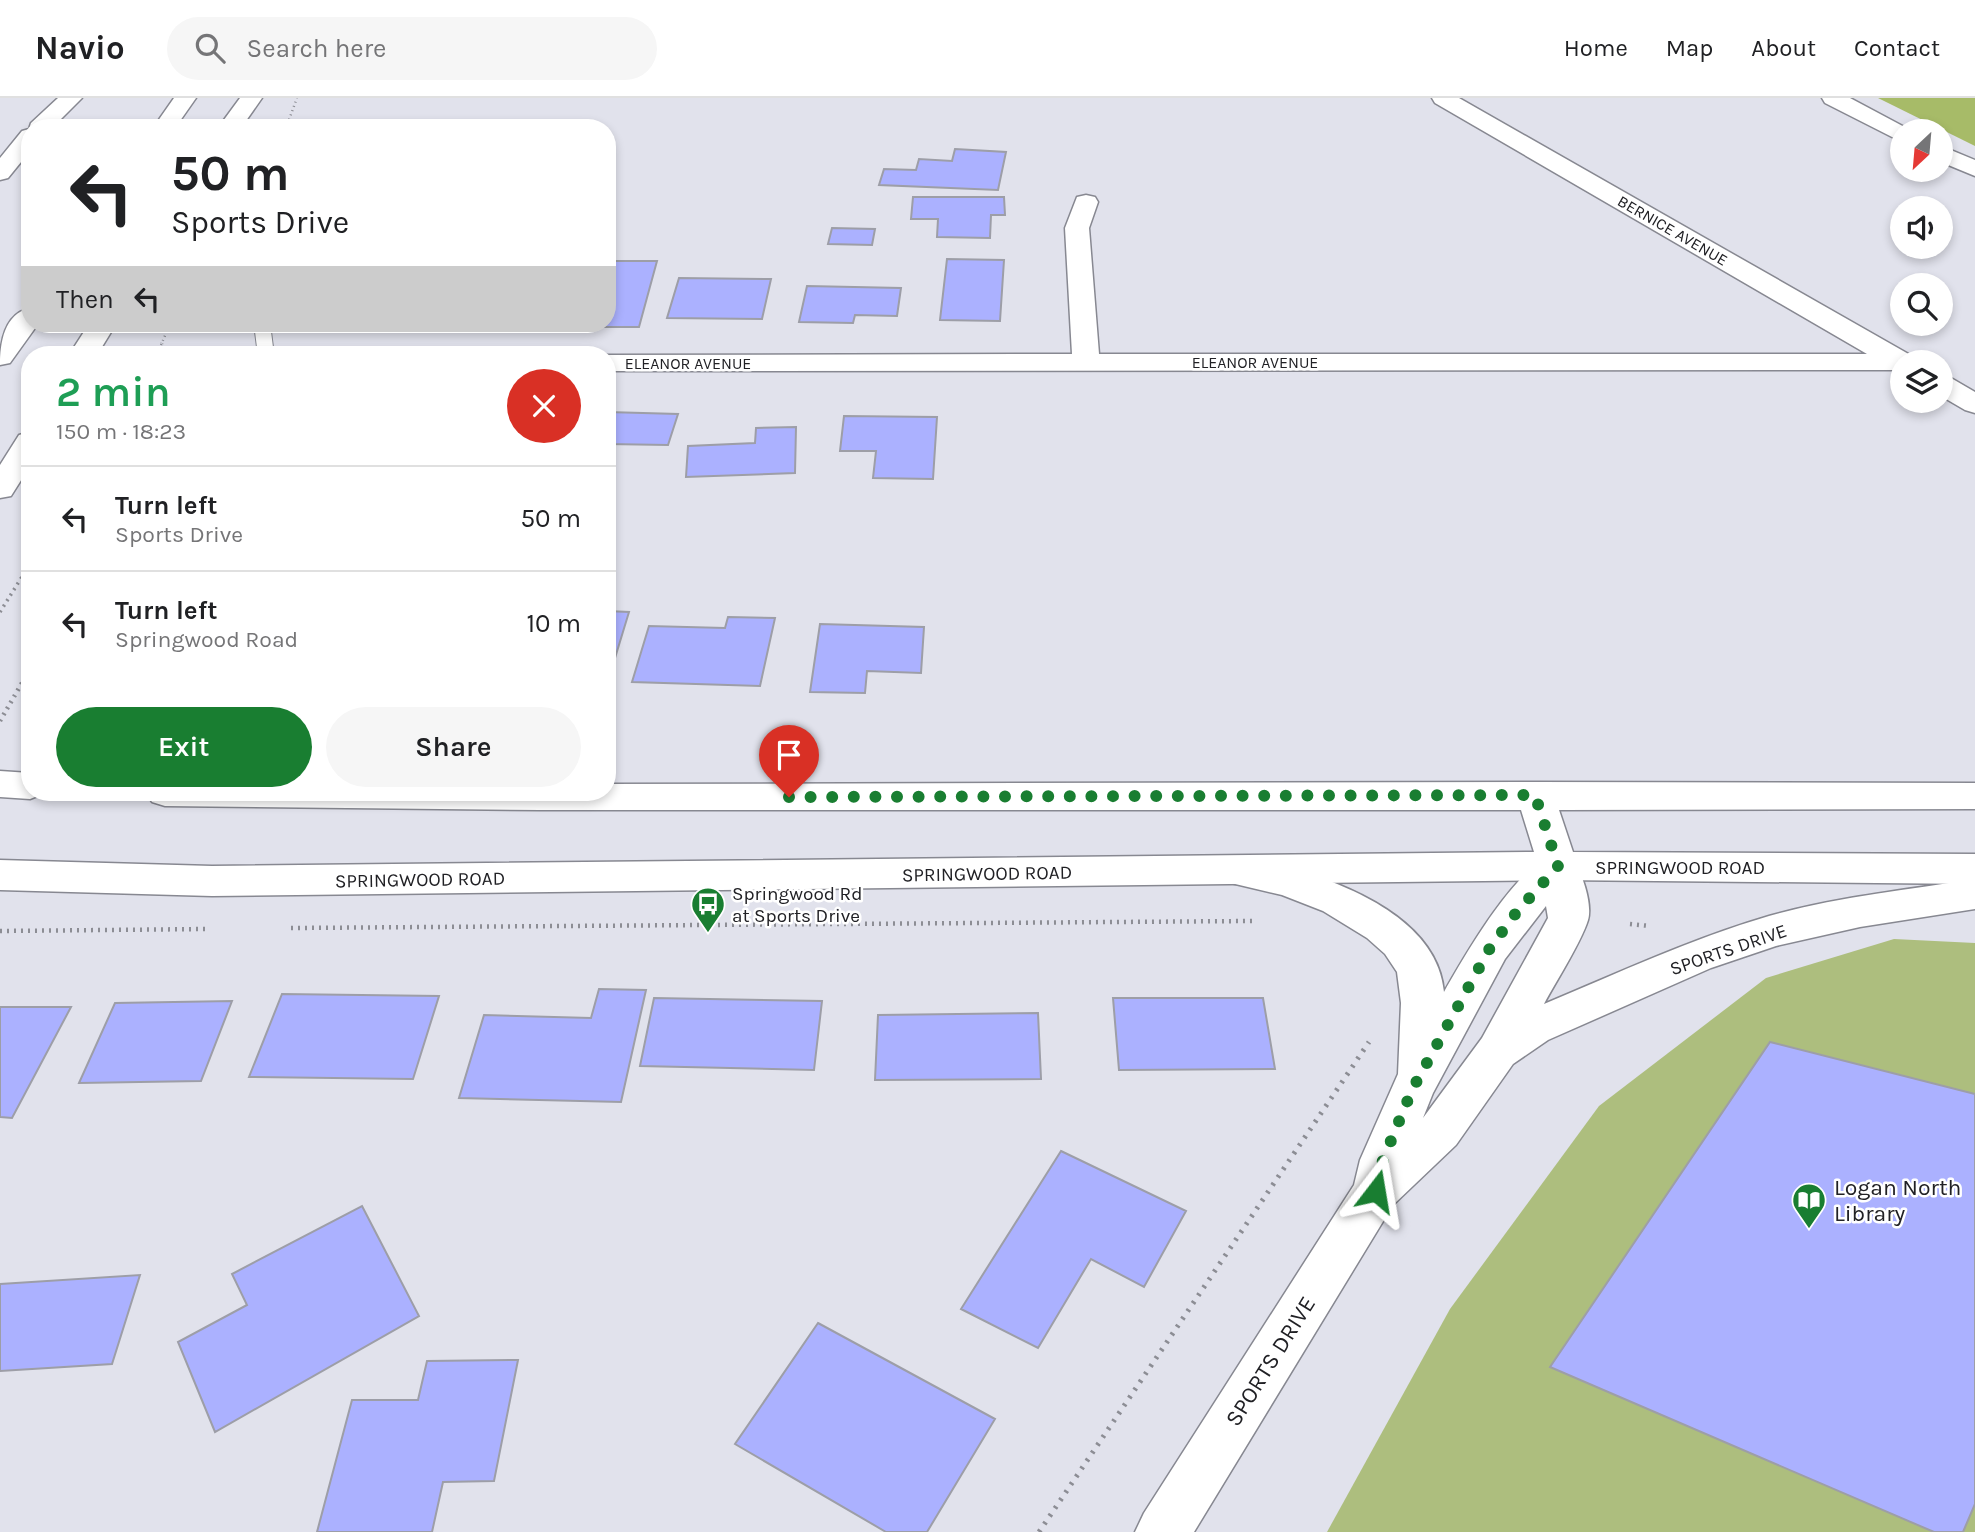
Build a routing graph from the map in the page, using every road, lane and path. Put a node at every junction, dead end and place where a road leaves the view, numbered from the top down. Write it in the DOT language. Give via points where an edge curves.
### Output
graph roads {
  1 [pos="71,98"];
  2 [pos="185,98"];
  3 [pos="251,98"];
  4 [pos="298,98"];
  5 [pos="1443,98"];
  6 [pos="1833,98"];
  7 [pos="48,119"];
  8 [pos="170,119"];
  9 [pos="236,119"];
  10 [pos="290,119"];
  11 [pos="1890,127"];
  12 [pos="21,147"];
  13 [pos="1953,159"];
  14 [pos="1975,169"];
  15 [pos="0,173"];
  16 [pos="1086,202"];
  17 [pos="21,328"];
  18 [pos="1890,355"];
  19 [pos="0,357"];
  20 [pos="1086,362"];
  21 [pos="1890,362"];
  22 [pos="616,363"];
  23 [pos="1953,391"];
  24 [pos="1975,404"];
  25 [pos="21,455"];
  26 [pos="0,489"];
  27 [pos="21,578"];
  28 [pos="0,612"];
  29 [pos="21,685"];
  30 [pos="0,720"];
  31 [pos="1535,795"];
  32 [pos="1975,796"];
  33 [pos="616,797"];
  34 [pos="1558,866"];
  35 [pos="1975,869"];
  36 [pos="1221,871"];
  37 [pos="0,875"];
  38 [pos="1975,894"];
  39 [pos="1265,922"];
  40 [pos="278,928"];
  41 [pos="222,929"];
  42 [pos="0,931"];
  43 [pos="1372,1032"];
  44 [pos="1498,1051"];
  45 [pos="1412,1090"];
  46 [pos="1376,1191"];
  47 [pos="1039,1532"];
  48 [pos="1163,1532"];
  1 -- 7 [label="main road"];
  2 -- 8 [label="main road"];
  3 -- 9 [label="main road"];
  4 -- 10 [label="path"];
  5 -- 18 [label="main road, BERNICE AVENUE"];
  6 -- 11 [label="main road"];
  12 -- 15 [label="main road"];
  13 -- 14 [label="main road"];
  16 -- 20 [label="main road" via="1077,228"];
  17 -- 19 [label="main road"];
  20 -- 21 [label="main road, ELEANOR AVENUE"];
  20 -- 22 [label="main road, ELEANOR AVENUE"];
  23 -- 24 [label="main road"];
  25 -- 26 [label="main road"];
  27 -- 28 [label="path"];
  29 -- 30 [label="path"];
  31 -- 32 [label="main road"];
  31 -- 33 [label="main road"];
  31 -- 34 [label="main road, SPORTS DRIVE"];
  34 -- 35 [label="main road, SPRINGWOOD ROAD"];
  34 -- 36 [label="main road, SPRINGWOOD ROAD"];
  34 -- 44 [label="main road, SPORTS DRIVE" via="1568,918"];
  34 -- 45 [label="main road, SPORTS DRIVE" via="1490,948"];
  36 -- 37 [label="main road, SPRINGWOOD ROAD" via="226,880"];
  36 -- 45 [label="main road" via="1265,874 1312,888 1394,938 1412,959 1422,984 1420,1065"];
  38 -- 44 [label="main road, SPORTS DRIVE" via="1860,912 1696,957 1533,1028"];
  39 -- 40 [label="path"];
  41 -- 42 [label="path"];
  43 -- 47 [label="path"];
  44 -- 46 [label="main road, SPORTS DRIVE" via="1440,1131"];
  45 -- 46 [label="main road, SPORTS DRIVE" via="1383,1160"];
  46 -- 48 [label="main road, SPORTS DRIVE"];
}
